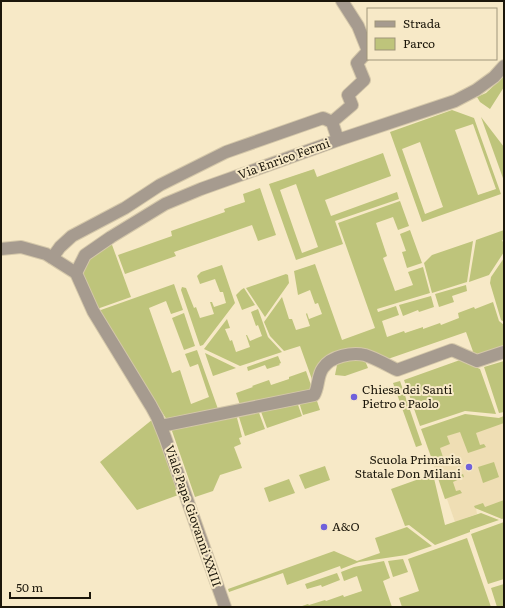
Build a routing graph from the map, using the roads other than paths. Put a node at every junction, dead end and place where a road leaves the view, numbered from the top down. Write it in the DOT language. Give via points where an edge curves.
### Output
graph roads {
  1 [pos="342,1"];
  2 [pos="367,48"];
  3 [pos="367,52"];
  4 [pos="504,66"];
  5 [pos="332,122"];
  6 [pos="338,140"];
  7 [pos="1,249"];
  8 [pos="52,258"];
  9 [pos="76,273"];
  10 [pos="504,352"];
  11 [pos="161,426"];
  12 [pos="225,607"];
  1 -- 2 [label="street" via="358,26"];
  3 -- 5 [label="street" via="357,63 364,80 348,95 352,105"];
  4 -- 6 [label="street, Via Enrico Fermi" via="476,90 455,101"];
  5 -- 6 [label="street"];
  5 -- 8 [label="street" via="323,118 226,152 160,185 125,208 72,236"];
  6 -- 9 [label="street, Via Enrico Fermi" via="165,204 85,255"];
  7 -- 8 [label="street" via="21,247"];
  8 -- 9 [label="street"];
  9 -- 11 [label="street, Viale Papa Giovanni XXIII" via="93,311"];
  10 -- 11 [label="street" via="477,361 452,350 397,370 364,355 337,357 322,369 314,395"];
  11 -- 12 [label="street, Viale Papa Giovanni XXIII"];
}
